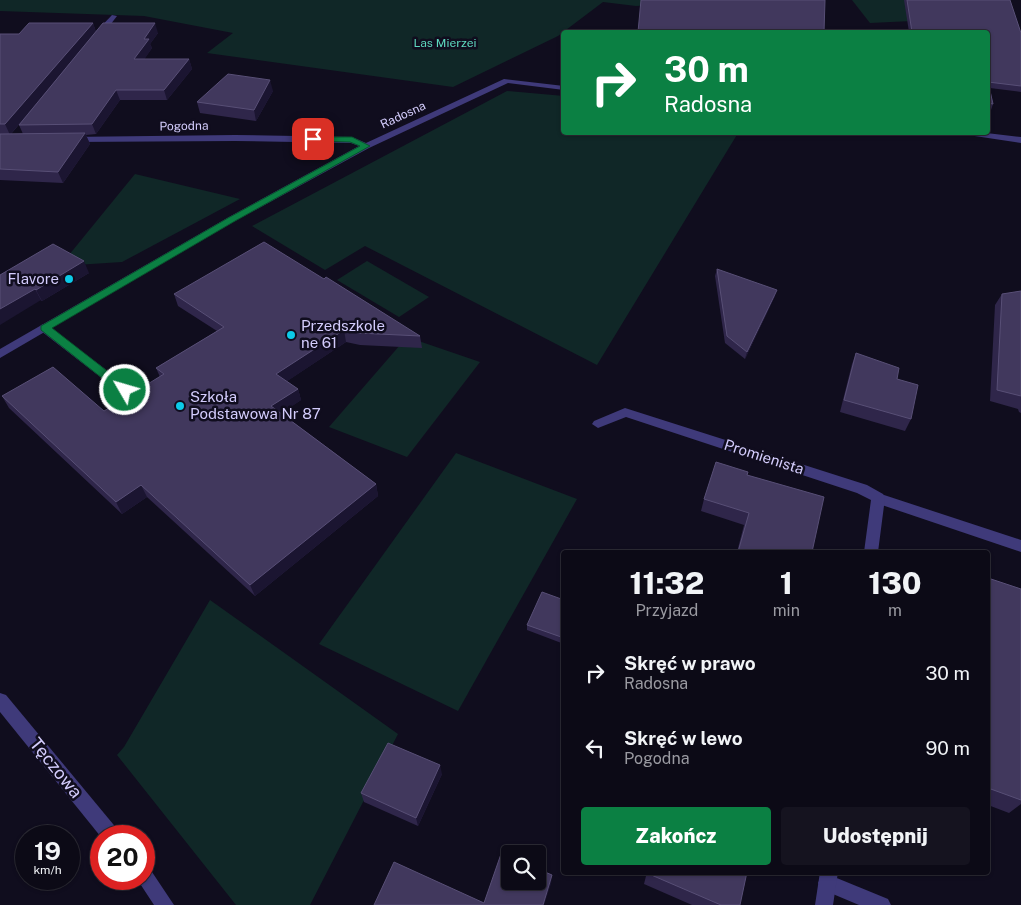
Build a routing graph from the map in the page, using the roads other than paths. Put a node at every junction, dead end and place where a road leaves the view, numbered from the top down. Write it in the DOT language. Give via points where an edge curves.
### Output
graph roads {
  1 [pos="114,16"];
  2 [pos="95,39"];
  3 [pos="561,88"];
  4 [pos="978,135"];
  5 [pos="61,140"];
  6 [pos="1021,140"];
  7 [pos="366,146"];
  8 [pos="45,328"];
  9 [pos="0,354"];
  10 [pos="125,390"];
  11 [pos="598,424"];
  12 [pos="878,498"];
  13 [pos="1021,546"];
  14 [pos="871,550"];
  15 [pos="0,700"];
  16 [pos="103,825"];
  17 [pos="828,878"];
  18 [pos="154,890"];
  19 [pos="165,905"];
  20 [pos="824,905"];
  21 [pos="882,905"];
  1 -- 2 [label="street"];
  3 -- 7 [label="street, Radosna" via="506,81"];
  4 -- 6 [label="street"];
  5 -- 7 [label="street, Pogodna" via="352,140"];
  7 -- 8 [label="street, Radosna" via="232,219"];
  8 -- 9 [label="street, Radosna"];
  8 -- 10 [label="street"];
  11 -- 12 [label="street, Promienista" via="626,412 862,489"];
  12 -- 13 [label="street, Promienista"];
  12 -- 14 [label="street"];
  15 -- 16 [label="street, Tęczowa"];
  17 -- 20 [label="street"];
  17 -- 21 [label="street"];
  18 -- 19 [label="street"];
}
